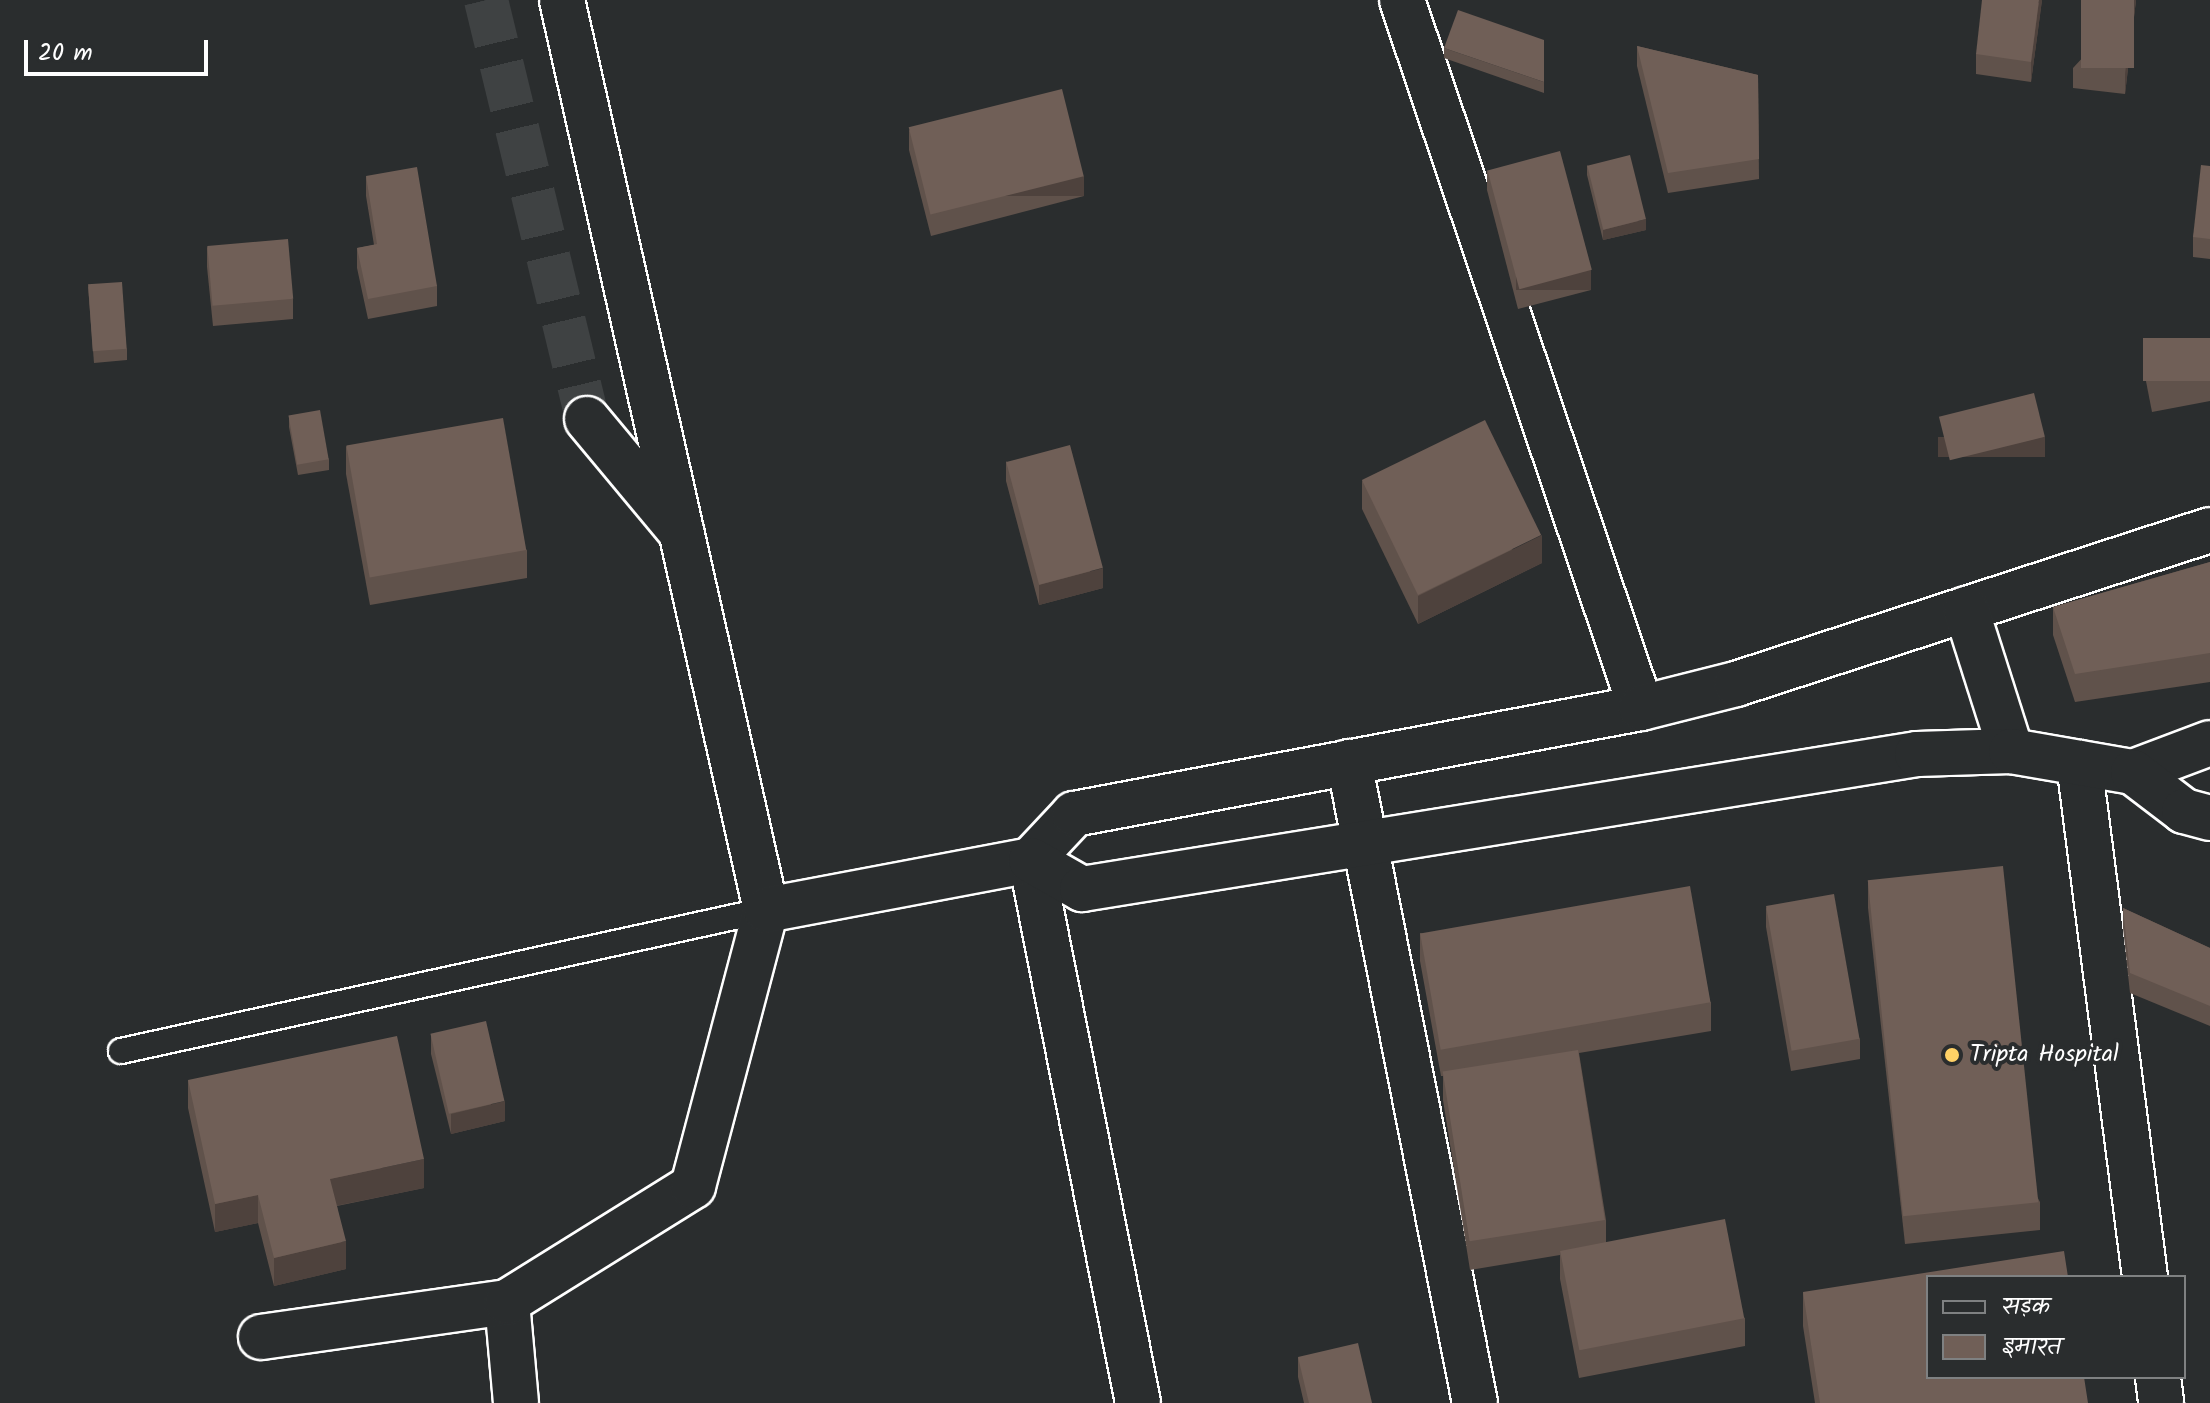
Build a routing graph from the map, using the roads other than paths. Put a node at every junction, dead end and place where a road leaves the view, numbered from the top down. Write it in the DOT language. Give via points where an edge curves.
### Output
graph roads {
  1 [pos="562,0"];
  2 [pos="1402,0"];
  3 [pos="587,419"];
  4 [pos="2210,530"];
  5 [pos="681,532"];
  6 [pos="1966,609"];
  7 [pos="1641,708"];
  8 [pos="2210,743"];
  9 [pos="2011,751"];
  10 [pos="1349,762"];
  11 [pos="2079,763"];
  12 [pos="2133,772"];
  13 [pos="2210,818"];
  14 [pos="1365,844"];
  15 [pos="1031,860"];
  16 [pos="766,910"];
  17 [pos="121,1051"];
  18 [pos="2145,1275"];
  19 [pos="507,1302"];
  20 [pos="261,1337"];
  21 [pos="2158,1379"];
  22 [pos="516,1403"];
  23 [pos="1138,1403"];
  24 [pos="1475,1403"];
  25 [pos="2161,1403"];
  1 -- 5 [label="main road"];
  2 -- 7 [label="main road"];
  3 -- 5 [label="main road"];
  4 -- 6 [label="main road"];
  5 -- 16 [label="main road"];
  6 -- 7 [label="main road" via="1736,684"];
  6 -- 9 [label="main road"];
  7 -- 10 [label="main road"];
  8 -- 12 [label="main road"];
  9 -- 11 [label="main road"];
  9 -- 14 [label="main road" via="1917,754"];
  10 -- 14 [label="main road"];
  10 -- 15 [label="main road" via="1074,814"];
  11 -- 12 [label="main road"];
  11 -- 18 [label="main road"];
  12 -- 13 [label="main road" via="2184,811"];
  14 -- 15 [label="main road" via="1082,889"];
  14 -- 24 [label="main road"];
  15 -- 16 [label="main road"];
  15 -- 23 [label="main road"];
  16 -- 17 [label="lane"];
  16 -- 19 [label="main road" via="693,1186"];
  19 -- 20 [label="main road"];
  19 -- 22 [label="main road"];
  21 -- 25 [label="main road"];
}
